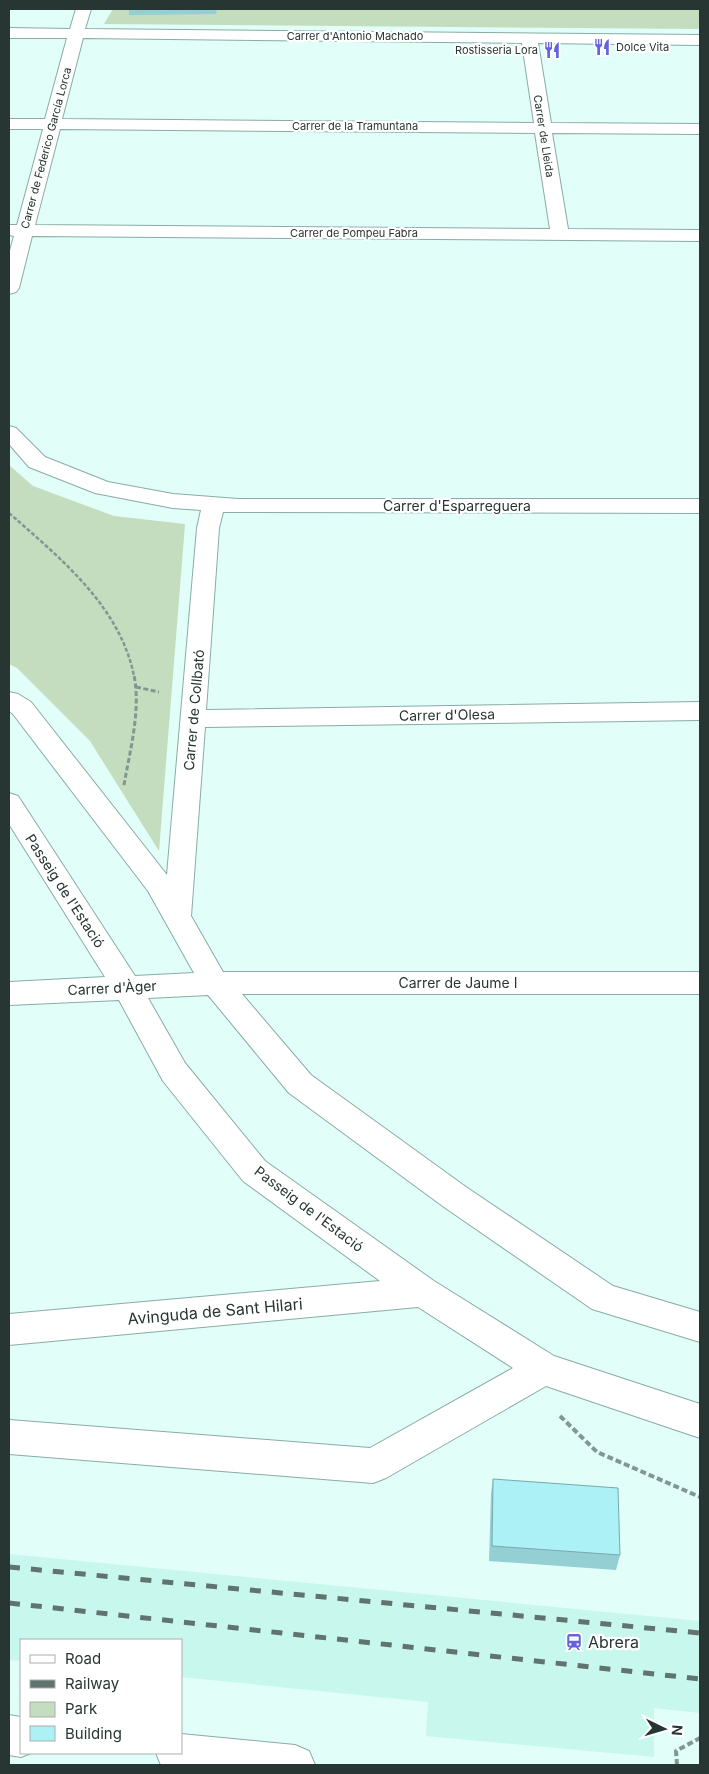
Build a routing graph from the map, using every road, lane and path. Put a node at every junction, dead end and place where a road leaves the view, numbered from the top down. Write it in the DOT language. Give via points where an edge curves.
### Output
graph roads {
  1 [pos="84,9"];
  2 [pos="9,33"];
  3 [pos="76,34"];
  4 [pos="528,38"];
  5 [pos="700,40"];
  6 [pos="9,124"];
  7 [pos="52,124"];
  8 [pos="543,128"];
  9 [pos="700,129"];
  10 [pos="16,231"];
  11 [pos="560,235"];
  12 [pos="700,236"];
  13 [pos="9,288"];
  14 [pos="9,432"];
  15 [pos="214,504"];
  16 [pos="700,506"];
  17 [pos="9,513"];
  18 [pos="9,700"];
  19 [pos="700,711"];
  20 [pos="193,719"];
  21 [pos="9,803"];
  22 [pos="110,821"];
  23 [pos="177,916"];
  24 [pos="215,982"];
  25 [pos="700,983"];
  26 [pos="126,986"];
  27 [pos="9,994"];
  28 [pos="422,1292"];
  29 [pos="700,1327"];
  30 [pos="9,1330"];
  31 [pos="544,1368"];
  32 [pos="700,1421"];
  33 [pos="9,1437"];
  34 [pos="700,1497"];
  35 [pos="700,1738"];
  36 [pos="182,1754"];
  37 [pos="295,1765"];
  38 [pos="677,1765"];
  1 -- 3 [label="street, Carrer de Federico García Lorca"];
  2 -- 3 [label="street, Carrer d'Antonio Machado"];
  3 -- 4 [label="street, Carrer d'Antonio Machado"];
  3 -- 7 [label="street, Carrer de Federico García Lorca"];
  4 -- 5 [label="street, Carrer d'Antonio Machado"];
  4 -- 8 [label="street, Carrer de Lleida"];
  6 -- 7 [label="street, Carrer de la Tramuntana"];
  7 -- 8 [label="street, Carrer de la Tramuntana"];
  7 -- 10 [label="street, Carrer de Federico García Lorca"];
  8 -- 9 [label="street, Carrer de la Tramuntana"];
  8 -- 11 [label="street, Carrer de Lleida"];
  10 -- 11 [label="street, Carrer de Pompeu Fabra"];
  10 -- 13 [label="street, Carrer de Federico García Lorca"];
  11 -- 12 [label="street, Carrer de Pompeu Fabra"];
  14 -- 15 [label="street" via="37,462 104,488 173,501"];
  15 -- 16 [label="street, Carrer d'Esparreguera"];
  15 -- 20 [label="street, Carrer de Collbató" via="208,528"];
  17 -- 22 [label="path" via="54,552 90,590 115,624 134,672 134,724 128,766 123,793"];
  18 -- 22 [label="street" via="22,708"];
  19 -- 20 [label="street, Carrer d'Olesa"];
  20 -- 23 [label="street, Carrer de Collbató"];
  21 -- 26 [label="street, Passeig de l'Estació"];
  22 -- 23 [label="street" via="158,884"];
  23 -- 24 [label="street"];
  24 -- 25 [label="street, Carrer de Jaume I"];
  24 -- 26 [label="street, Carrer d'Àger"];
  24 -- 29 [label="street" via="300,1084 454,1198 604,1298"];
  26 -- 27 [label="street, Carrer d'Àger"];
  26 -- 28 [label="street, Passeig de l'Estació" via="174,1072 254,1171"];
  28 -- 30 [label="street, Avinguda de Sant Hilari"];
  28 -- 31 [label="street, Passeig de l'Estació"];
  31 -- 32 [label="street, Passeig de l'Estació"];
  31 -- 33 [label="street" via="373,1466"];
  31 -- 34 [label="path" via="548,1404 597,1452"];
  35 -- 38 [label="path" via="676,1751"];
  36 -- 37 [label="street"];
}
